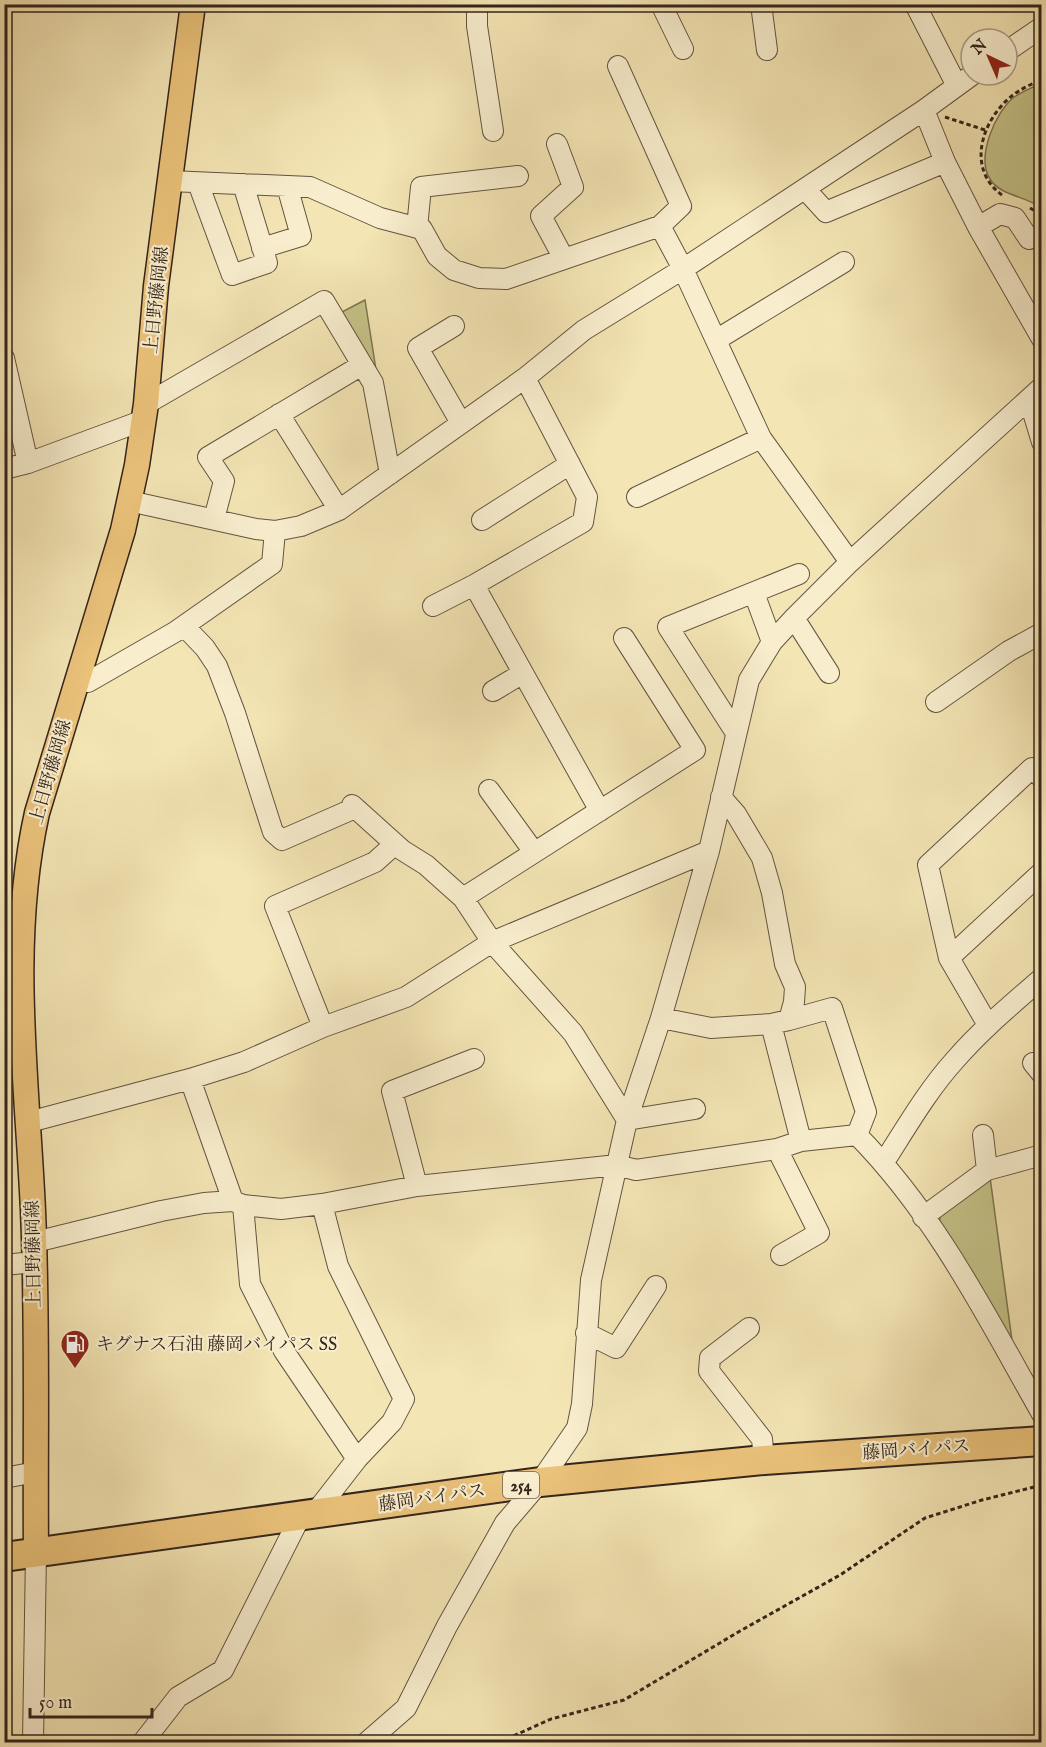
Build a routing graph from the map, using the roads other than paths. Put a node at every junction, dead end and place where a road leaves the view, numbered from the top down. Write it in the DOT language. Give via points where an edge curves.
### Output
graph roads {
  1 [pos="193,4"];
  2 [pos="477,4"];
  3 [pos="661,4"];
  4 [pos="761,4"];
  5 [pos="915,4"];
  6 [pos="1041,27"];
  7 [pos="1019,43"];
  8 [pos="682,49"];
  9 [pos="767,50"];
  10 [pos="618,66"];
  11 [pos="959,71"];
  12 [pos="959,84"];
  13 [pos="924,110"];
  14 [pos="493,131"];
  15 [pos="557,144"];
  16 [pos="945,162"];
  17 [pos="518,176"];
  18 [pos="170,181"];
  19 [pos="198,183"];
  20 [pos="243,184"];
  21 [pos="287,186"];
  22 [pos="805,189"];
  23 [pos="660,226"];
  24 [pos="978,227"];
  25 [pos="417,228"];
  26 [pos="1029,239"];
  27 [pos="262,249"];
  28 [pos="564,259"];
  29 [pos="844,262"];
  30 [pos="683,269"];
  31 [pos="454,326"];
  32 [pos="1041,339"];
  33 [pos="716,340"];
  34 [pos="4,358"];
  35 [pos="362,365"];
  36 [pos="525,378"];
  37 [pos="1035,393"];
  38 [pos="145,412"];
  39 [pos="279,414"];
  40 [pos="461,423"];
  41 [pos="761,438"];
  42 [pos="1041,442"];
  43 [pos="28,463"];
  44 [pos="570,464"];
  45 [pos="4,469"];
  46 [pos="390,474"];
  47 [pos="637,497"];
  48 [pos="129,501"];
  49 [pos="339,510"];
  50 [pos="214,519"];
  51 [pos="482,520"];
  52 [pos="275,531"];
  53 [pos="850,562"];
  54 [pos="799,574"];
  55 [pos="474,585"];
  56 [pos="754,593"];
  57 [pos="433,606"];
  58 [pos="794,618"];
  59 [pos="184,626"];
  60 [pos="1041,633"];
  61 [pos="624,638"];
  62 [pos="772,642"];
  63 [pos="523,673"];
  64 [pos="829,673"];
  65 [pos="78,681"];
  66 [pos="493,691"];
  67 [pos="936,702"];
  68 [pos="736,733"];
  69 [pos="1041,778"];
  70 [pos="489,790"];
  71 [pos="721,797"];
  72 [pos="600,811"];
  73 [pos="395,843"];
  74 [pos="709,851"];
  75 [pos="534,852"];
  76 [pos="1041,872"];
  77 [pos="464,898"];
  78 [pos="492,942"];
  79 [pos="949,958"];
  80 [pos="1041,978"];
  81 [pos="661,1018"];
  82 [pos="780,1022"];
  83 [pos="988,1025"];
  84 [pos="323,1027"];
  85 [pos="474,1059"];
  86 [pos="190,1079"];
  87 [pos="694,1109"];
  88 [pos="627,1120"];
  89 [pos="29,1122"];
  90 [pos="857,1135"];
  91 [pos="983,1135"];
  92 [pos="801,1141"];
  93 [pos="777,1149"];
  94 [pos="1041,1155"];
  95 [pos="884,1162"];
  96 [pos="617,1165"];
  97 [pos="987,1170"];
  98 [pos="417,1186"];
  99 [pos="238,1203"];
  100 [pos="322,1204"];
  101 [pos="923,1217"];
  102 [pos="34,1252"];
  103 [pos="782,1255"];
  104 [pos="4,1265"];
  105 [pos="656,1286"];
  106 [pos="749,1328"];
  107 [pos="586,1333"];
  108 [pos="1041,1414"];
  109 [pos="1041,1441"];
  110 [pos="357,1459"];
  111 [pos="764,1460"];
  112 [pos="36,1472"];
  113 [pos="4,1478"];
  114 [pos="540,1482"];
  115 [pos="308,1514"];
  116 [pos="36,1552"];
  117 [pos="4,1557"];
  118 [pos="33,1743"];
  119 [pos="143,1743"];
  120 [pos="367,1743"];
  1 -- 18 [label="main road, 上日野藤岡線"];
  2 -- 14 [label="street"];
  3 -- 8 [label="street"];
  4 -- 9 [label="street"];
  5 -- 11 [label="street"];
  6 -- 7 [label="street"];
  10 -- 23 [label="street" via="681,206"];
  12 -- 13 [label="street"];
  13 -- 16 [label="street"];
  13 -- 22 [label="street"];
  15 -- 28 [label="street" via="573,187 541,216"];
  16 -- 22 [label="street" via="826,212"];
  16 -- 24 [label="street"];
  17 -- 25 [label="street" via="421,187"];
  18 -- 19 [label="street"];
  18 -- 38 [label="main road, 上日野藤岡線"];
  19 -- 20 [label="street"];
  19 -- 27 [label="street" via="232,275 267,263"];
  20 -- 21 [label="street"];
  20 -- 27 [label="street"];
  21 -- 25 [label="street" via="310,187 380,218"];
  21 -- 27 [label="street" via="301,236"];
  22 -- 30 [label="street"];
  23 -- 28 [label="street"];
  23 -- 30 [label="street"];
  24 -- 26 [label="street" via="1000,214 1016,218"];
  24 -- 32 [label="street"];
  25 -- 28 [label="street" via="422,229 437,256 454,270 479,278 506,279"];
  29 -- 33 [label="street"];
  30 -- 33 [label="street"];
  30 -- 36 [label="street" via="584,330"];
  31 -- 40 [label="street" via="418,348"];
  33 -- 41 [label="street"];
  34 -- 43 [label="street"];
  35 -- 38 [label="street" via="324,301"];
  35 -- 39 [label="street"];
  35 -- 46 [label="street" via="373,383"];
  36 -- 40 [label="street"];
  36 -- 44 [label="street"];
  37 -- 42 [label="street"];
  37 -- 53 [label="street"];
  38 -- 43 [label="street"];
  38 -- 48 [label="main road, 上日野藤岡線"];
  39 -- 49 [label="street"];
  39 -- 50 [label="street" via="208,457 224,481"];
  40 -- 46 [label="street"];
  41 -- 47 [label="street"];
  41 -- 53 [label="street"];
  43 -- 45 [label="street"];
  44 -- 51 [label="street"];
  44 -- 55 [label="street" via="587,497 584,522"];
  46 -- 49 [label="street"];
  48 -- 50 [label="street"];
  48 -- 65 [label="main road, 上日野藤岡線"];
  49 -- 52 [label="street" via="301,526"];
  50 -- 52 [label="street"];
  52 -- 59 [label="street" via="272,564"];
  53 -- 58 [label="street"];
  54 -- 56 [label="street"];
  55 -- 57 [label="street"];
  55 -- 63 [label="street"];
  56 -- 62 [label="street"];
  56 -- 68 [label="street" via="668,627"];
  58 -- 62 [label="street"];
  58 -- 64 [label="street"];
  59 -- 65 [label="street" via="88,682"];
  59 -- 73 [label="street" via="217,666 273,832 282,840 354,806"];
  60 -- 67 [label="street"];
  61 -- 72 [label="street" via="695,750"];
  62 -- 68 [label="street" via="749,680"];
  63 -- 66 [label="street"];
  63 -- 72 [label="street"];
  65 -- 89 [label="main road, 上日野藤岡線" via="37,813 24,892 21,987"];
  68 -- 71 [label="street"];
  69 -- 79 [label="street" via="1032,768 928,865"];
  70 -- 75 [label="street"];
  71 -- 74 [label="street"];
  71 -- 82 [label="street" via="762,858 772,892 785,964 795,987 794,1002"];
  72 -- 75 [label="street"];
  73 -- 77 [label="street"];
  73 -- 84 [label="street" via="375,862 276,906"];
  74 -- 78 [label="street"];
  74 -- 81 [label="street"];
  75 -- 77 [label="street"];
  76 -- 79 [label="street"];
  77 -- 78 [label="street"];
  78 -- 84 [label="street" via="406,997"];
  78 -- 88 [label="street" via="573,1033"];
  79 -- 83 [label="street"];
  80 -- 83 [label="street"];
  81 -- 82 [label="street" via="711,1028"];
  81 -- 88 [label="street"];
  82 -- 90 [label="street" via="832,1008 866,1112"];
  82 -- 92 [label="street"];
  83 -- 95 [label="street" via="919,1108"];
  84 -- 86 [label="street" via="244,1062"];
  85 -- 98 [label="street" via="392,1090"];
  86 -- 89 [label="street"];
  86 -- 99 [label="street"];
  87 -- 88 [label="street"];
  88 -- 96 [label="street"];
  89 -- 102 [label="main road, 上日野藤岡線"];
  90 -- 92 [label="street"];
  90 -- 95 [label="street"];
  91 -- 97 [label="street"];
  92 -- 93 [label="street"];
  93 -- 96 [label="street" via="636,1170"];
  93 -- 103 [label="street" via="819,1233"];
  94 -- 97 [label="street"];
  95 -- 101 [label="street"];
  96 -- 98 [label="street"];
  96 -- 107 [label="street" via="591,1280"];
  97 -- 101 [label="street"];
  98 -- 100 [label="street"];
  99 -- 100 [label="street" via="281,1209"];
  99 -- 102 [label="street" via="204,1203 161,1211"];
  99 -- 110 [label="street" via="250,1284 284,1351"];
  100 -- 110 [label="street" via="338,1266 404,1399 392,1422"];
  101 -- 108 [label="street" via="963,1274"];
  102 -- 104 [label="street"];
  102 -- 112 [label="main road, 上日野藤岡線"];
  105 -- 107 [label="street" via="616,1348"];
  106 -- 111 [label="street" via="710,1359 709,1371 762,1439"];
  107 -- 114 [label="street" via="577,1428"];
  109 -- 111 [label="highway, 藤岡バイパス / 254"];
  110 -- 115 [label="street"];
  111 -- 114 [label="highway, 藤岡バイパス / 254"];
  112 -- 113 [label="street"];
  112 -- 116 [label="main road, 上日野藤岡線"];
  114 -- 115 [label="highway, 藤岡バイパス / 254"];
  114 -- 120 [label="street" via="506,1523 406,1708"];
  115 -- 116 [label="highway, 藤岡バイパス / 254"];
  115 -- 119 [label="street" via="223,1670 178,1697"];
  116 -- 117 [label="highway, 藤岡バイパス / 254"];
  116 -- 118 [label="street"];
}
